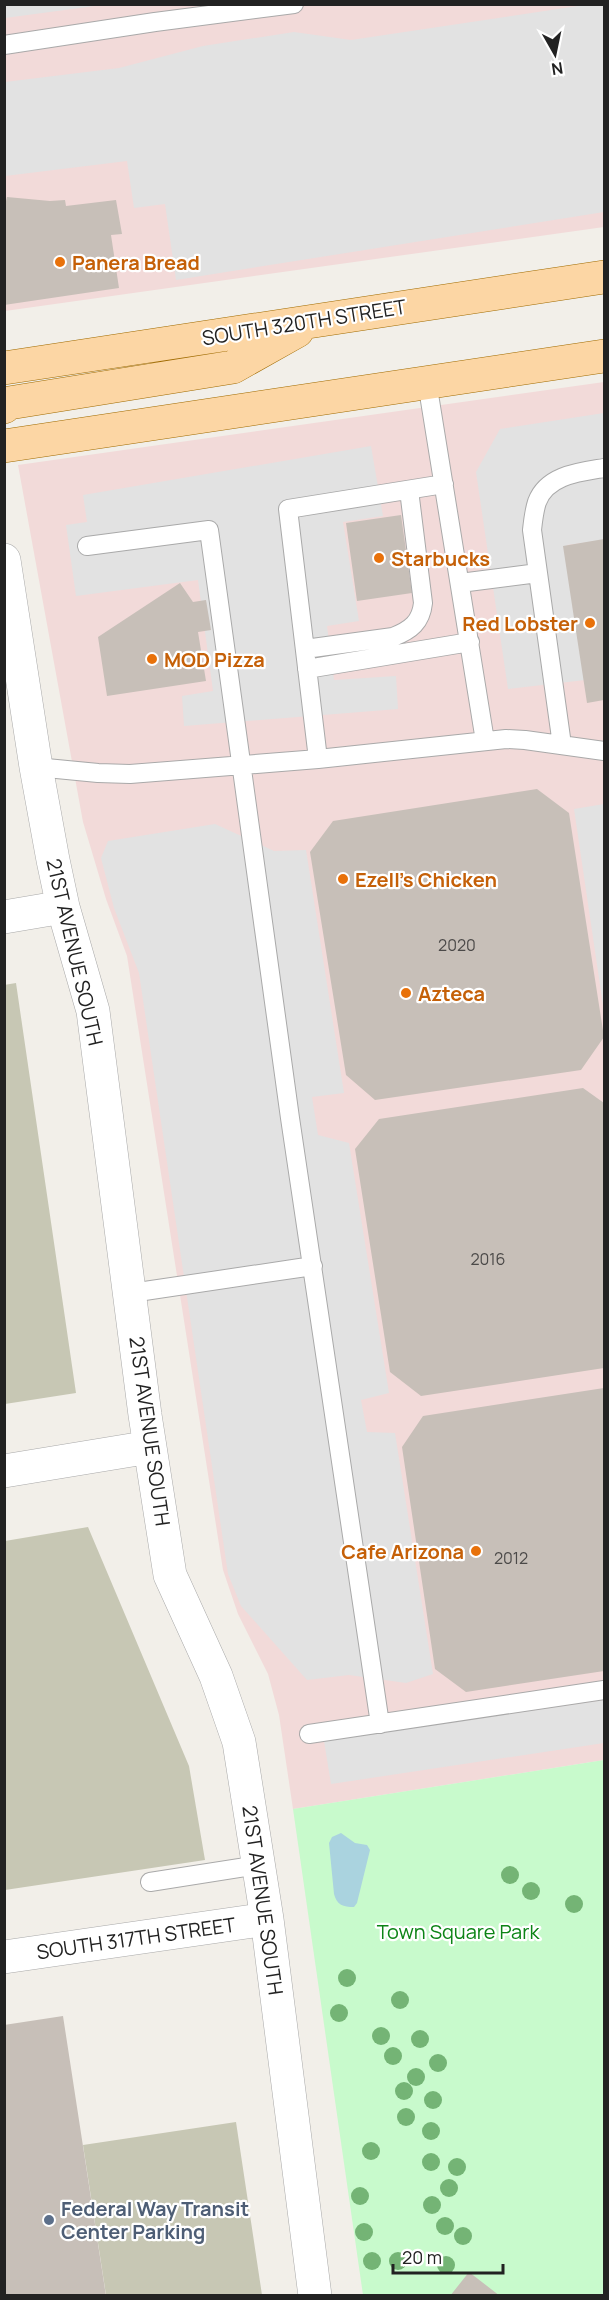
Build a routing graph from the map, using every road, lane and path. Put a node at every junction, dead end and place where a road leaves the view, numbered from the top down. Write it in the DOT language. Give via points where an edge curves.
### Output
graph roads {
  1 [pos="294,4"];
  2 [pos="4,45"];
  3 [pos="604,277"];
  4 [pos="317,320"];
  5 [pos="604,356"];
  6 [pos="4,368"];
  7 [pos="427,382"];
  8 [pos="4,407"];
  9 [pos="4,446"];
  10 [pos="604,468"];
  11 [pos="444,484"];
  12 [pos="409,490"];
  13 [pos="87,546"];
  14 [pos="4,560"];
  15 [pos="538,573"];
  16 [pos="460,583"];
  17 [pos="470,642"];
  18 [pos="305,649"];
  19 [pos="307,669"];
  20 [pos="485,741"];
  21 [pos="562,745"];
  22 [pos="604,751"];
  23 [pos="318,759"];
  24 [pos="241,765"];
  25 [pos="36,767"];
  26 [pos="63,907"];
  27 [pos="4,917"];
  28 [pos="313,1266"];
  29 [pos="131,1293"];
  30 [pos="150,1447"];
  31 [pos="4,1471"];
  32 [pos="604,1690"];
  33 [pos="380,1724"];
  34 [pos="309,1734"];
  35 [pos="259,1865"];
  36 [pos="150,1882"];
  37 [pos="267,1919"];
  38 [pos="4,1957"];
  39 [pos="315,2295"];
  1 -- 2 [label="lane"];
  3 -- 4 [label="main road, SOUTH 320TH STREET"];
  4 -- 6 [label="main road, SOUTH 320TH STREET"];
  4 -- 8 [label="main road" via="233,367 9,402"];
  5 -- 7 [label="main road"];
  7 -- 9 [label="main road"];
  7 -- 11 [label="lane"];
  10 -- 15 [label="lane" via="559,479 542,492 532,530"];
  11 -- 12 [label="lane"];
  11 -- 16 [label="lane"];
  12 -- 18 [label="lane" via="423,603 417,624 393,637"];
  12 -- 18 [label="lane" via="288,508"];
  13 -- 24 [label="lane" via="209,530"];
  14 -- 25 [label="street, 21ST AVENUE SOUTH"];
  15 -- 16 [label="lane"];
  15 -- 21 [label="lane"];
  16 -- 17 [label="lane"];
  17 -- 19 [label="lane"];
  17 -- 20 [label="lane"];
  18 -- 19 [label="lane"];
  19 -- 23 [label="lane"];
  20 -- 21 [label="lane" via="525,740"];
  20 -- 23 [label="lane"];
  21 -- 22 [label="lane"];
  23 -- 24 [label="lane"];
  24 -- 25 [label="lane" via="130,774"];
  24 -- 28 [label="lane"];
  25 -- 26 [label="street, 21ST AVENUE SOUTH"];
  26 -- 27 [label="street"];
  26 -- 29 [label="street, 21ST AVENUE SOUTH" via="93,1011"];
  28 -- 29 [label="lane"];
  28 -- 33 [label="lane"];
  29 -- 30 [label="street, 21ST AVENUE SOUTH"];
  30 -- 31 [label="street"];
  30 -- 35 [label="street, 21ST AVENUE SOUTH" via="170,1575 216,1676 239,1742"];
  32 -- 33 [label="lane"];
  33 -- 34 [label="lane"];
  35 -- 36 [label="lane"];
  35 -- 37 [label="street, 21ST AVENUE SOUTH"];
  37 -- 38 [label="street, SOUTH 317TH STREET"];
  37 -- 39 [label="street, 21ST AVENUE SOUTH"];
}
